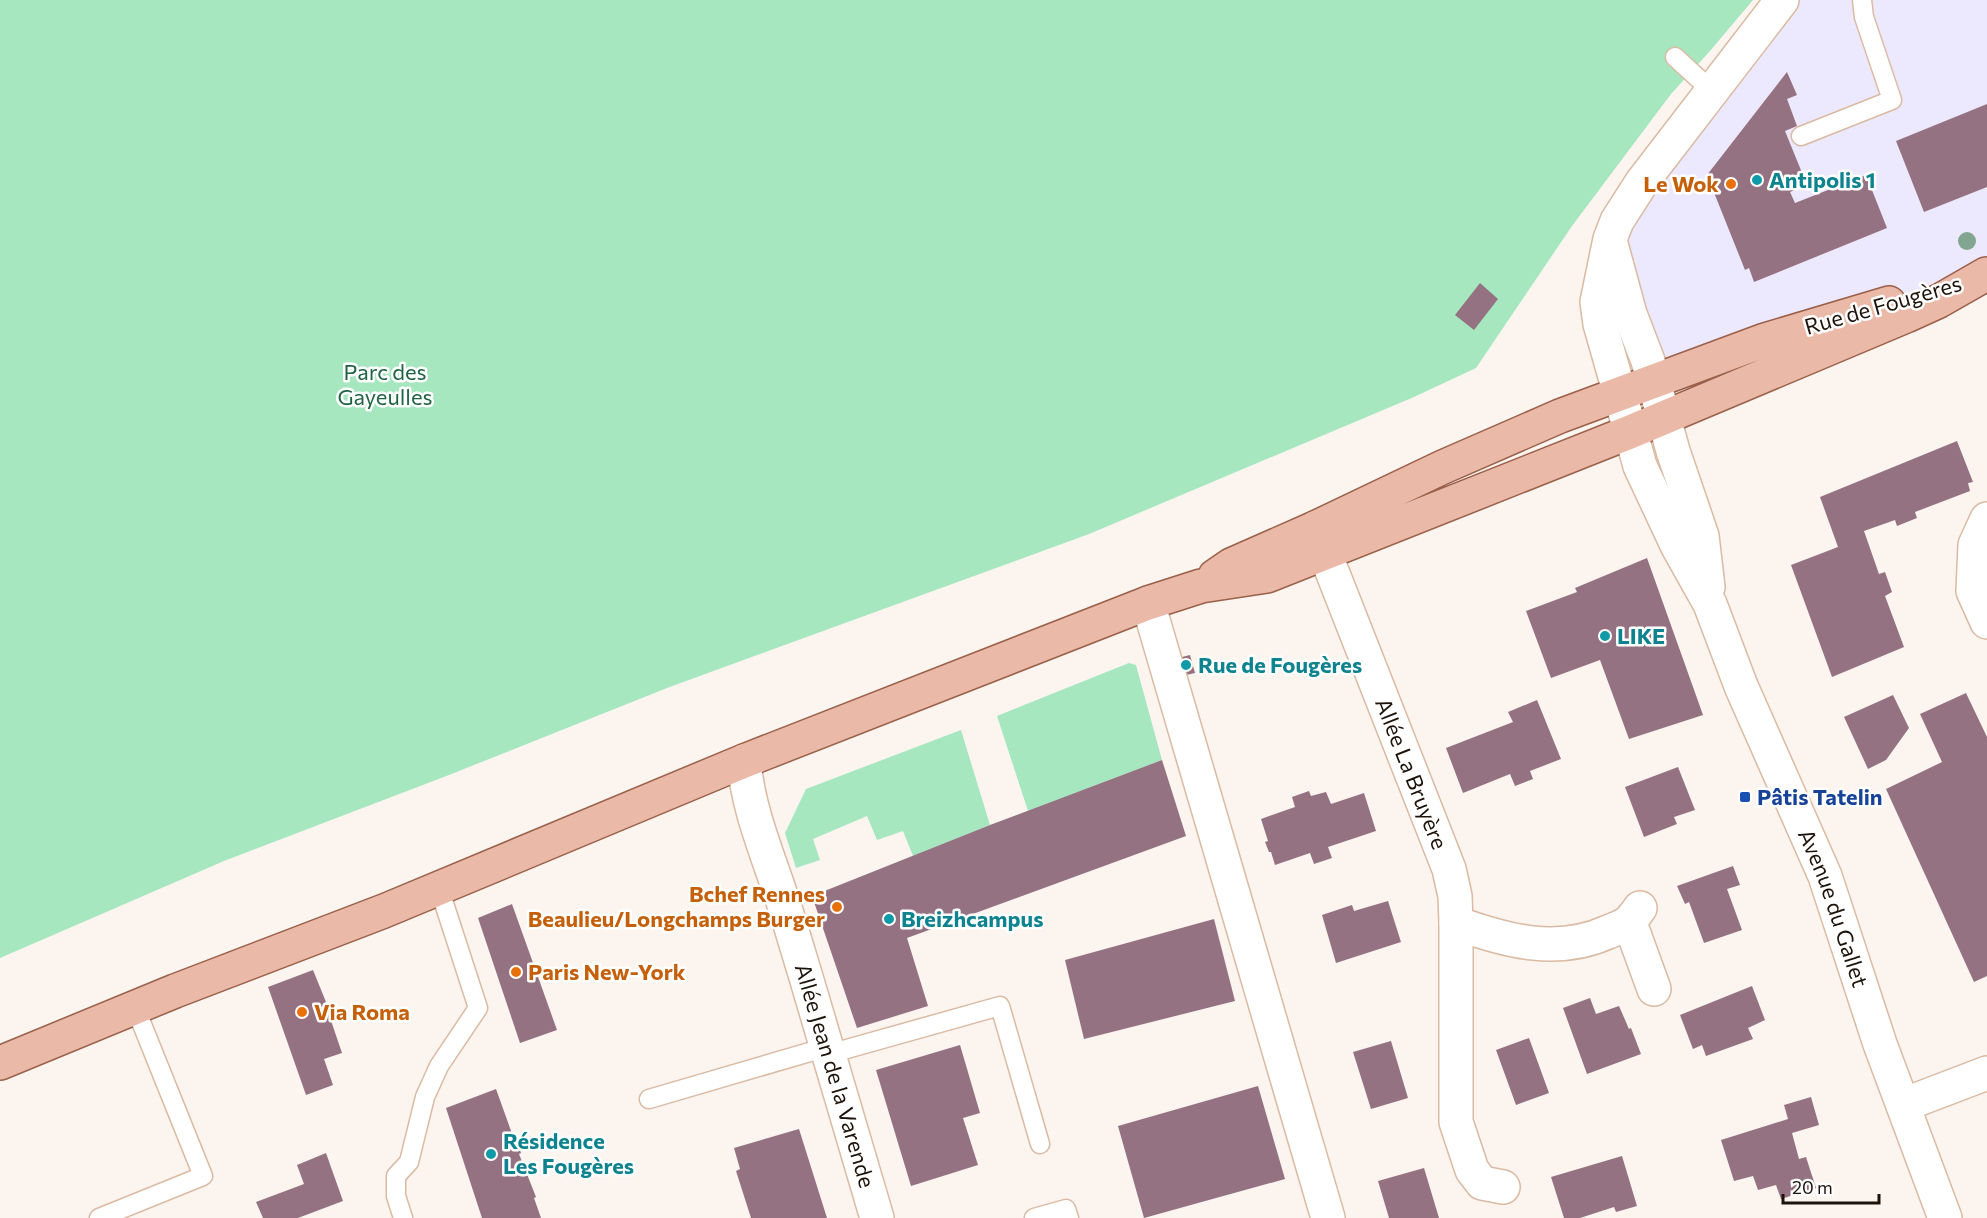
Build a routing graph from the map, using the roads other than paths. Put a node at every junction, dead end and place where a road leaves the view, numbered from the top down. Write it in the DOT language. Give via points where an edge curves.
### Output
graph roads {
  1 [pos="1782,0"];
  2 [pos="1862,0"];
  3 [pos="1675,57"];
  4 [pos="1712,91"];
  5 [pos="1801,136"];
  6 [pos="1610,239"];
  7 [pos="1987,274"];
  8 [pos="1653,381"];
  9 [pos="1620,394"];
  10 [pos="1664,418"];
  11 [pos="1630,432"];
  12 [pos="1987,519"];
  13 [pos="1320,541"];
  14 [pos="1148,603"];
  15 [pos="1710,604"];
  16 [pos="1987,622"];
  17 [pos="744,761"];
  18 [pos="439,888"];
  19 [pos="1456,923"];
  20 [pos="1654,989"];
  21 [pos="135,1007"];
  22 [pos="828,1051"];
  23 [pos="0,1063"];
  24 [pos="1987,1073"];
  25 [pos="648,1099"];
  26 [pos="1903,1105"];
  27 [pos="1040,1144"];
  28 [pos="1503,1187"];
  29 [pos="99,1218"];
  30 [pos="403,1218"];
  31 [pos="877,1218"];
  32 [pos="1034,1218"];
  33 [pos="1069,1218"];
  34 [pos="1328,1218"];
  35 [pos="1945,1218"];
  1 -- 4 [label="street, Avenue du Gallet"];
  2 -- 5 [label="lane" via="1892,100"];
  3 -- 4 [label="lane"];
  4 -- 6 [label="street, Avenue du Gallet" via="1642,182"];
  6 -- 8 [label="street, Avenue du Gallet"];
  6 -- 9 [label="street, Avenue du Gallet" via="1597,302"];
  7 -- 8 [label="main road, Rue de Fougères" via="1797,330"];
  7 -- 10 [label="main road, Rue de Fougères" via="1906,316"];
  8 -- 9 [label="main road, Rue de Fougères"];
  8 -- 10 [label="street, Avenue du Gallet"];
  9 -- 11 [label="street, Avenue du Gallet"];
  9 -- 13 [label="main road, Rue de Fougères" via="1443,467"];
  10 -- 11 [label="main road, Rue de Fougères"];
  10 -- 15 [label="street, Avenue du Gallet" via="1702,536"];
  11 -- 13 [label="main road, Rue de Fougères"];
  11 -- 15 [label="street, Avenue du Gallet" via="1640,466"];
  12 -- 16 [label="street" via="1975,545 1973,591"];
  13 -- 14 [label="main road, Rue de Fougères" via="1231,565 1202,586"];
  13 -- 19 [label="street, Allée La Bruyère" via="1449,869"];
  14 -- 17 [label="main road, Rue de Fougères"];
  14 -- 34 [label="street"];
  15 -- 26 [label="street, Avenue du Gallet" via="1741,686 1825,876"];
  17 -- 18 [label="main road, Rue de Fougères"];
  17 -- 22 [label="street, Allée Jean de la Varende" via="752,806"];
  18 -- 21 [label="main road, Rue de Fougères"];
  18 -- 30 [label="lane" via="478,1008 439,1066 425,1097 409,1162 396,1176 396,1196"];
  19 -- 20 [label="street" via="1493,937 1562,945 1594,938 1635,916"];
  19 -- 28 [label="street, Allée La Bruyère" via="1456,1122 1472,1170 1482,1183"];
  21 -- 23 [label="main road, Rue de Fougères"];
  21 -- 29 [label="lane" via="203,1176"];
  22 -- 25 [label="lane"];
  22 -- 27 [label="lane" via="1000,1006"];
  22 -- 31 [label="street, Allée Jean de la Varende"];
  24 -- 26 [label="street"];
  26 -- 35 [label="street, Avenue du Gallet"];
  32 -- 33 [label="lane" via="1066,1209"];
}
